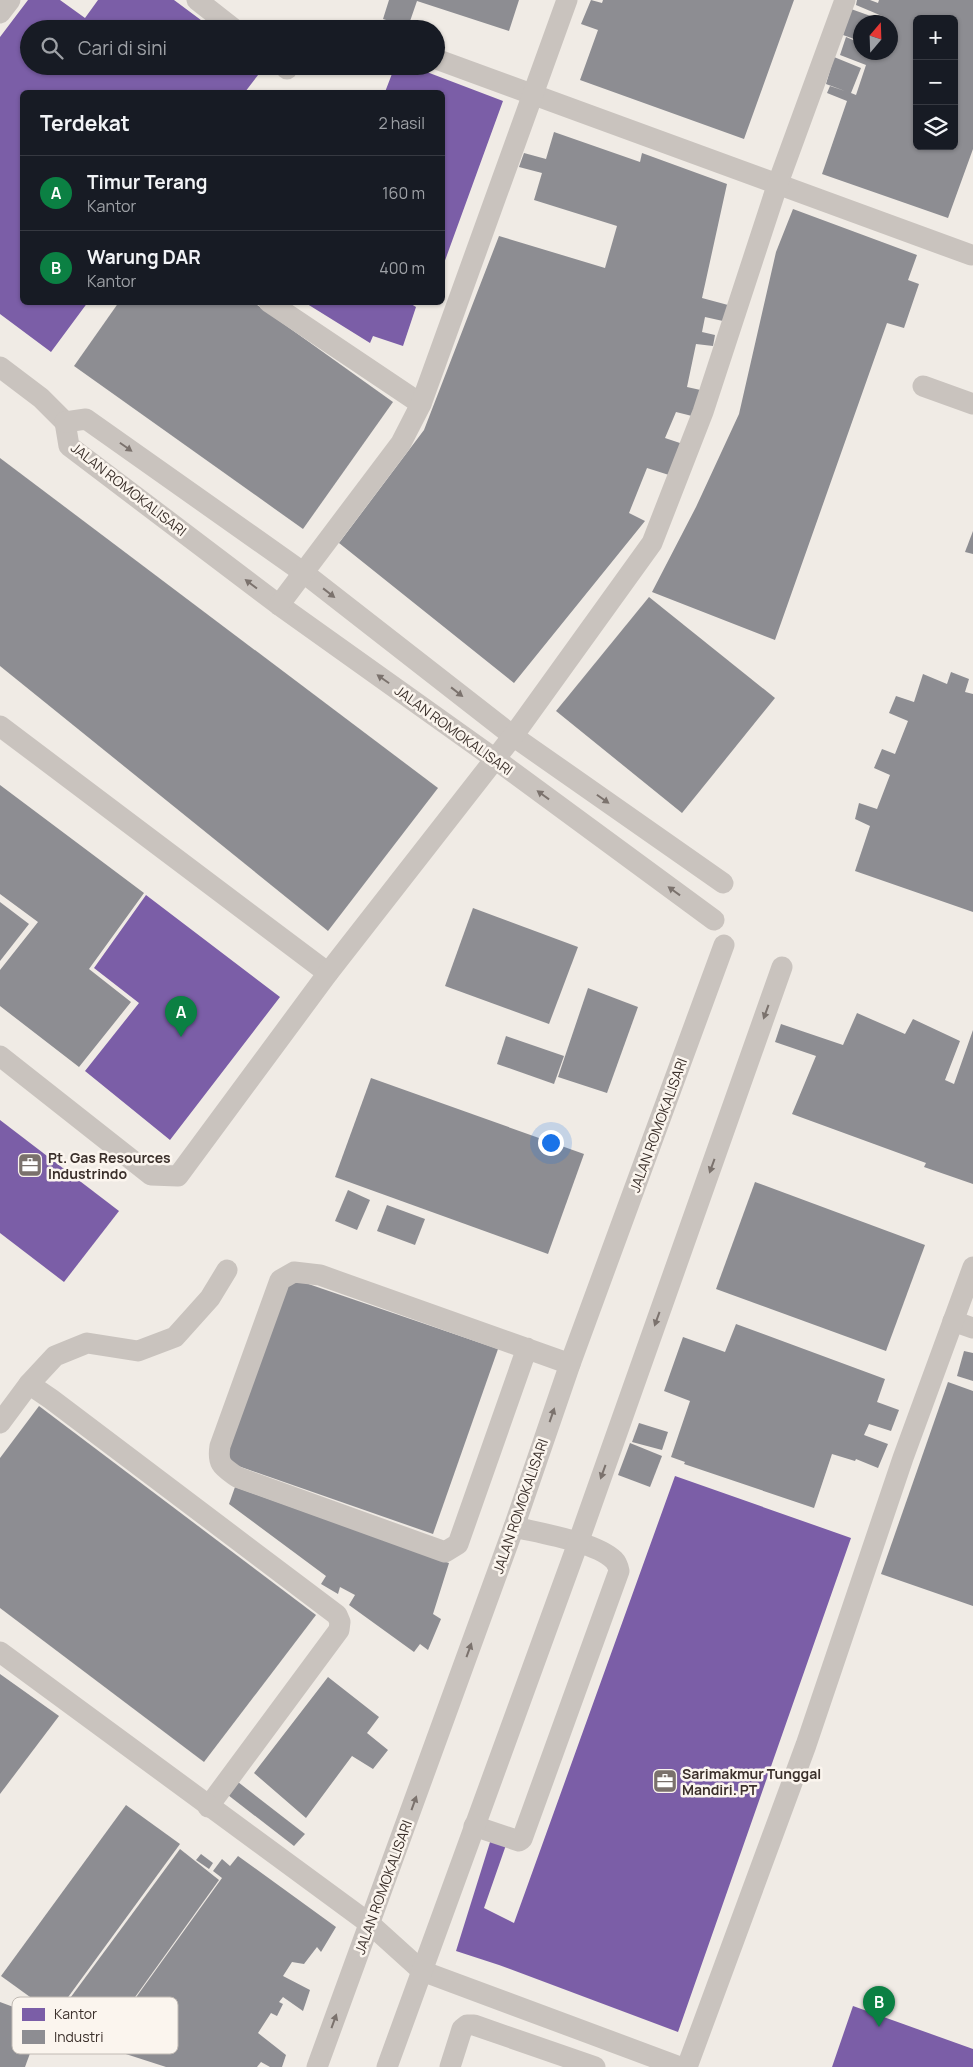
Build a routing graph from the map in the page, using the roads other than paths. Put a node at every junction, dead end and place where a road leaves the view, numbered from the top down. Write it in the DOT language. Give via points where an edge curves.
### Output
graph roads {
  1 [pos="10,0"];
  2 [pos="196,0"];
  3 [pos="567,0"];
  4 [pos="845,0"];
  5 [pos="0,13"];
  6 [pos="222,20"];
  7 [pos="445,62"];
  8 [pos="533,94"];
  9 [pos="778,183"];
  10 [pos="971,255"];
  11 [pos="274,305"];
  12 [pos="0,367"];
  13 [pos="923,386"];
  14 [pos="421,404"];
  15 [pos="973,404"];
  16 [pos="65,422"];
  17 [pos="304,573"];
  18 [pos="279,605"];
  19 [pos="0,726"];
  20 [pos="513,736"];
  21 [pos="495,759"];
  22 [pos="723,883"];
  23 [pos="714,920"];
  24 [pos="724,945"];
  25 [pos="782,966"];
  26 [pos="328,973"];
  27 [pos="0,1056"];
  28 [pos="973,1267"];
  29 [pos="227,1270"];
  30 [pos="963,1324"];
  31 [pos="527,1348"];
  32 [pos="570,1364"];
  33 [pos="29,1384"];
  34 [pos="0,1422"];
  35 [pos="514,1527"];
  36 [pos="578,1543"];
  37 [pos="0,1652"];
  38 [pos="208,1807"];
  39 [pos="474,1826"];
  40 [pos="370,1924"];
  41 [pos="422,1971"];
  42 [pos="317,2067"];
  43 [pos="387,2067"];
  44 [pos="450,2067"];
  45 [pos="595,2067"];
  46 [pos="680,2067"];
  47 [pos="687,2067"];
  1 -- 5 [label="lane"];
  2 -- 6 [label="lane"];
  3 -- 8 [label="lane"];
  4 -- 9 [label="lane"];
  7 -- 8 [label="lane"];
  8 -- 9 [label="lane"];
  8 -- 14 [label="lane"];
  9 -- 10 [label="lane"];
  9 -- 20 [label="lane" via="703,412 652,543"];
  11 -- 14 [label="lane"];
  12 -- 16 [label="lane" via="42,398"];
  13 -- 15 [label="lane"];
  14 -- 17 [label="lane" via="400,443"];
  16 -- 17 [label="lane, JALAN ROMOKALISARI, one-way" via="86,419"];
  18 -- 16 [label="lane, JALAN ROMOKALISARI, one-way" via="70,446"];
  17 -- 18 [label="lane"];
  17 -- 20 [label="lane, JALAN ROMOKALISARI, one-way"];
  21 -- 18 [label="lane, JALAN ROMOKALISARI, one-way"];
  19 -- 26 [label="lane"];
  20 -- 21 [label="lane"];
  20 -- 22 [label="lane, JALAN ROMOKALISARI, one-way"];
  23 -- 21 [label="lane, JALAN ROMOKALISARI, one-way"];
  21 -- 26 [label="lane"];
  24 -- 32 [label="lane, JALAN ROMOKALISARI"];
  25 -- 36 [label="lane, one-way"];
  26 -- 27 [label="lane" via="178,1176 151,1175"];
  28 -- 30 [label="lane"];
  29 -- 33 [label="lane" via="210,1298 175,1337 138,1351 87,1343 55,1356"];
  30 -- 47 [label="lane" via="903,1458 806,1744"];
  31 -- 31 [label="lane" via="320,1275 294,1272 280,1280 218,1457 221,1465 237,1477 445,1552 458,1544"];
  31 -- 32 [label="lane"];
  35 -- 32 [label="lane, JALAN ROMOKALISARI, one-way"];
  33 -- 34 [label="lane"];
  33 -- 38 [label="lane" via="338,1615 339,1630"];
  35 -- 36 [label="lane"];
  40 -- 35 [label="lane, JALAN ROMOKALISARI, one-way"];
  36 -- 39 [label="lane"];
  36 -- 39 [label="lane" via="604,1552 616,1561 619,1570 522,1839 519,1841"];
  37 -- 38 [label="lane"];
  38 -- 40 [label="lane"];
  39 -- 41 [label="lane"];
  40 -- 41 [label="lane"];
  42 -- 40 [label="lane, JALAN ROMOKALISARI, one-way"];
  41 -- 43 [label="lane"];
  41 -- 46 [label="lane"];
  44 -- 45 [label="lane" via="462,2029 474,2025"];
}
